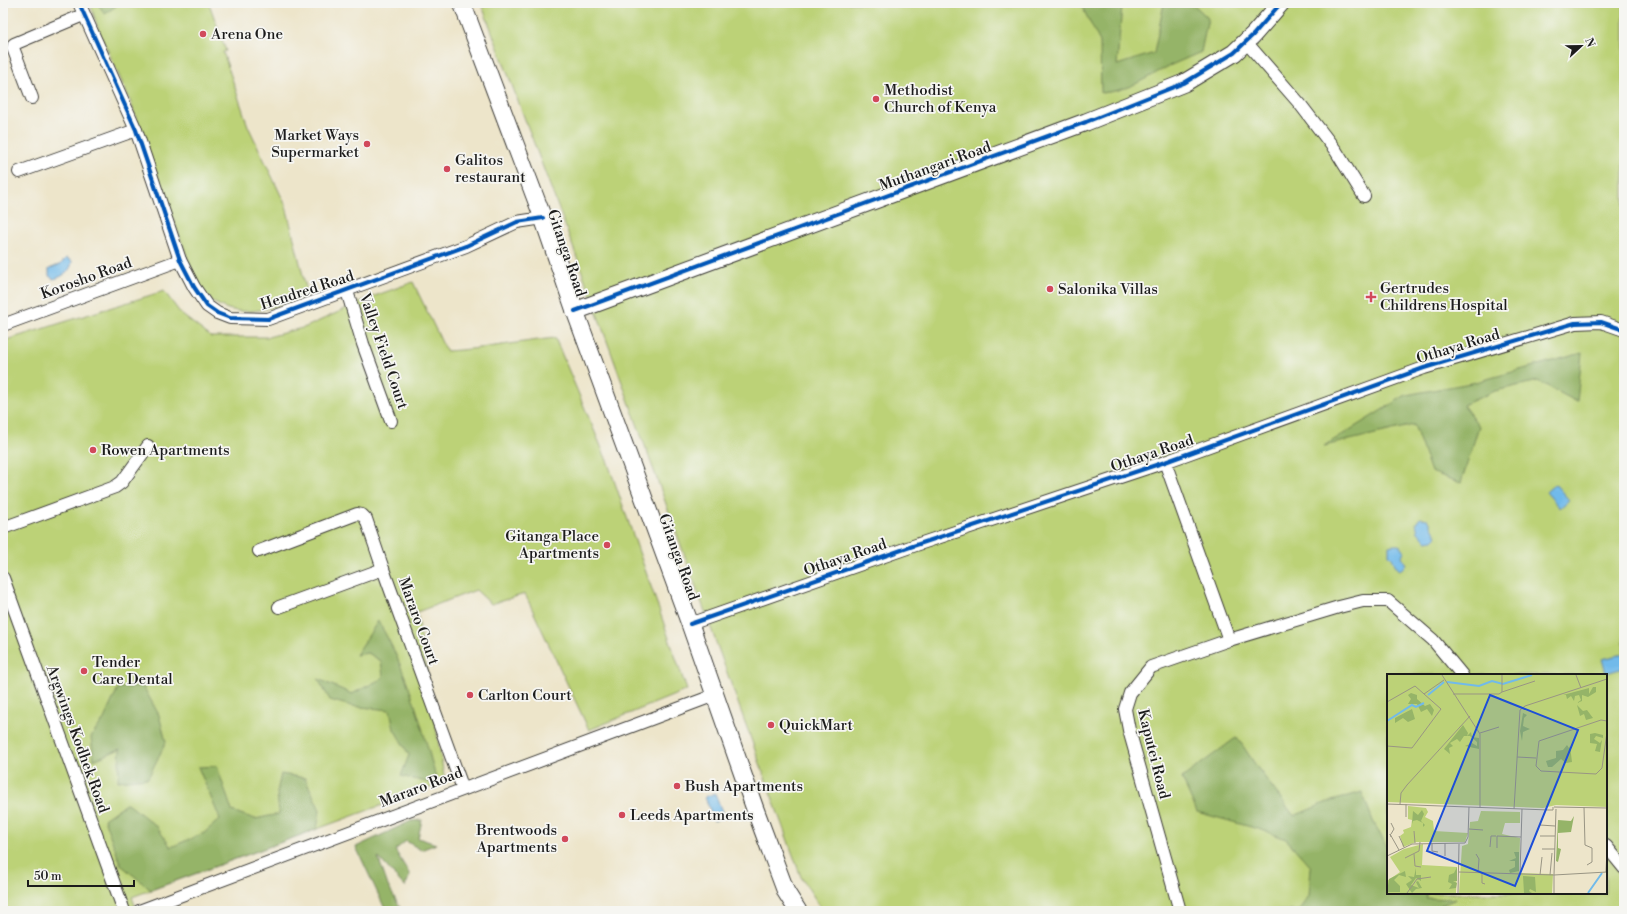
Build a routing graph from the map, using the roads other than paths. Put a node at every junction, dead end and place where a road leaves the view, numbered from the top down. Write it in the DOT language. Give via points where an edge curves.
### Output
graph roads {
  1 [pos="79,3"];
  2 [pos="462,3"];
  3 [pos="1281,3"];
  4 [pos="83,15"];
  5 [pos="1246,42"];
  6 [pos="32,98"];
  7 [pos="136,130"];
  8 [pos="19,172"];
  9 [pos="1364,196"];
  10 [pos="543,218"];
  11 [pos="180,260"];
  12 [pos="347,291"];
  13 [pos="574,311"];
  14 [pos="3,326"];
  15 [pos="1624,330"];
  16 [pos="391,421"];
  17 [pos="148,446"];
  18 [pos="1165,462"];
  19 [pos="3,528"];
  20 [pos="259,551"];
  21 [pos="383,569"];
  22 [pos="3,578"];
  23 [pos="279,607"];
  24 [pos="690,624"];
  25 [pos="1229,640"];
  26 [pos="1461,674"];
  27 [pos="714,695"];
  28 [pos="463,789"];
  29 [pos="1607,847"];
  30 [pos="1624,868"];
  31 [pos="786,892"];
  32 [pos="124,911"];
  33 [pos="139,911"];
  34 [pos="790,911"];
  35 [pos="798,911"];
  36 [pos="1180,911"];
  1 -- 4 [label="street, Hendred Road"];
  2 -- 10 [label="main road, Gitanga Road"];
  3 -- 5 [label="main road, Muthangari Road"];
  4 -- 6 [label="street" via="14,44 13,48"];
  4 -- 7 [label="street, Hendred Road"];
  5 -- 9 [label="street" via="1327,139"];
  5 -- 13 [label="main road, Muthangari Road" via="1234,53 1184,84 1093,120"];
  7 -- 8 [label="street"];
  7 -- 11 [label="street, Hendred Road"];
  10 -- 12 [label="street, Hendred Road" via="516,222 466,246"];
  10 -- 13 [label="main road, Gitanga Road"];
  11 -- 12 [label="street, Hendred Road" via="194,288 207,306 230,318 268,319"];
  11 -- 14 [label="street, Korosho Road"];
  12 -- 16 [label="street, Valley Field Court"];
  13 -- 24 [label="main road, Gitanga Road"];
  15 -- 18 [label="street, Othaya Road" via="1601,322 1575,323 1557,328 1424,368"];
  17 -- 19 [label="street" via="116,487"];
  18 -- 24 [label="street, Othaya Road"];
  18 -- 25 [label="street"];
  20 -- 21 [label="street" via="357,514 366,519"];
  21 -- 23 [label="street, Mararo Court"];
  21 -- 28 [label="street, Mararo Court"];
  22 -- 32 [label="street, Argwings Kodhek Road"];
  24 -- 27 [label="main road, Gitanga Road"];
  25 -- 26 [label="street, Kaputei Road" via="1363,601 1388,601 1433,640"];
  25 -- 36 [label="street, Kaputei Road" via="1151,667 1130,694 1125,709"];
  27 -- 28 [label="street, Mararo Road"];
  27 -- 31 [label="main road, Gitanga Road"];
  28 -- 33 [label="street, Mararo Road"];
  29 -- 30 [label="street"];
  31 -- 34 [label="main road, Gitanga Road"];
  31 -- 35 [label="main road, Gitanga Road"];
}
